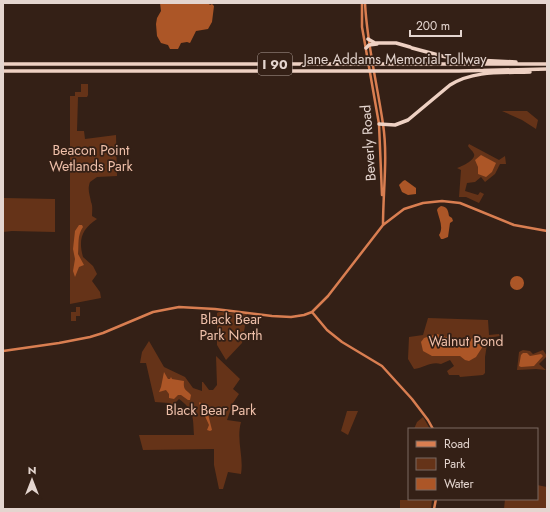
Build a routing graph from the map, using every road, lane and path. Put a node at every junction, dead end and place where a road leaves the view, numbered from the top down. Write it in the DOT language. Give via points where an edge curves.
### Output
graph roads {
  1 [pos="362,3"];
  2 [pos="365,3"];
  3 [pos="368,39"];
  4 [pos="386,42"];
  5 [pos="367,47"];
  6 [pos="547,63"];
  7 [pos="3,64"];
  8 [pos="547,70"];
  9 [pos="3,71"];
  10 [pos="373,77"];
  11 [pos="381,124"];
  12 [pos="383,225"];
  13 [pos="547,231"];
  14 [pos="312,312"];
  15 [pos="3,351"];
  16 [pos="432,428"];
  1 -- 5 [label="street, Beverly Road" via="362,27"];
  2 -- 3 [label="street, Beverly Road"];
  3 -- 4 [label="highway" via="375,43"];
  3 -- 5 [label="street, Beverly Road"];
  4 -- 5 [label="highway"];
  4 -- 6 [label="highway" via="456,59"];
  5 -- 10 [label="street, Beverly Road"];
  5 -- 10 [label="street, Beverly Road"];
  6 -- 7 [label="highway, Jane Addams Memorial Tollway / I 90"];
  8 -- 9 [label="highway, Jane Addams Memorial Tollway / I 90"];
  8 -- 11 [label="highway" via="470,76 450,85 408,120 395,125"];
  10 -- 11 [label="street, Beverly Road"];
  11 -- 12 [label="street, Beverly Road"];
  12 -- 13 [label="street" via="404,209 422,203 442,201 460,203 514,225"];
  12 -- 14 [label="street" via="328,296"];
  14 -- 15 [label="street" via="290,317 179,307 153,312 90,337"];
  14 -- 16 [label="street" via="327,330 342,342 382,366 415,403"];
}
